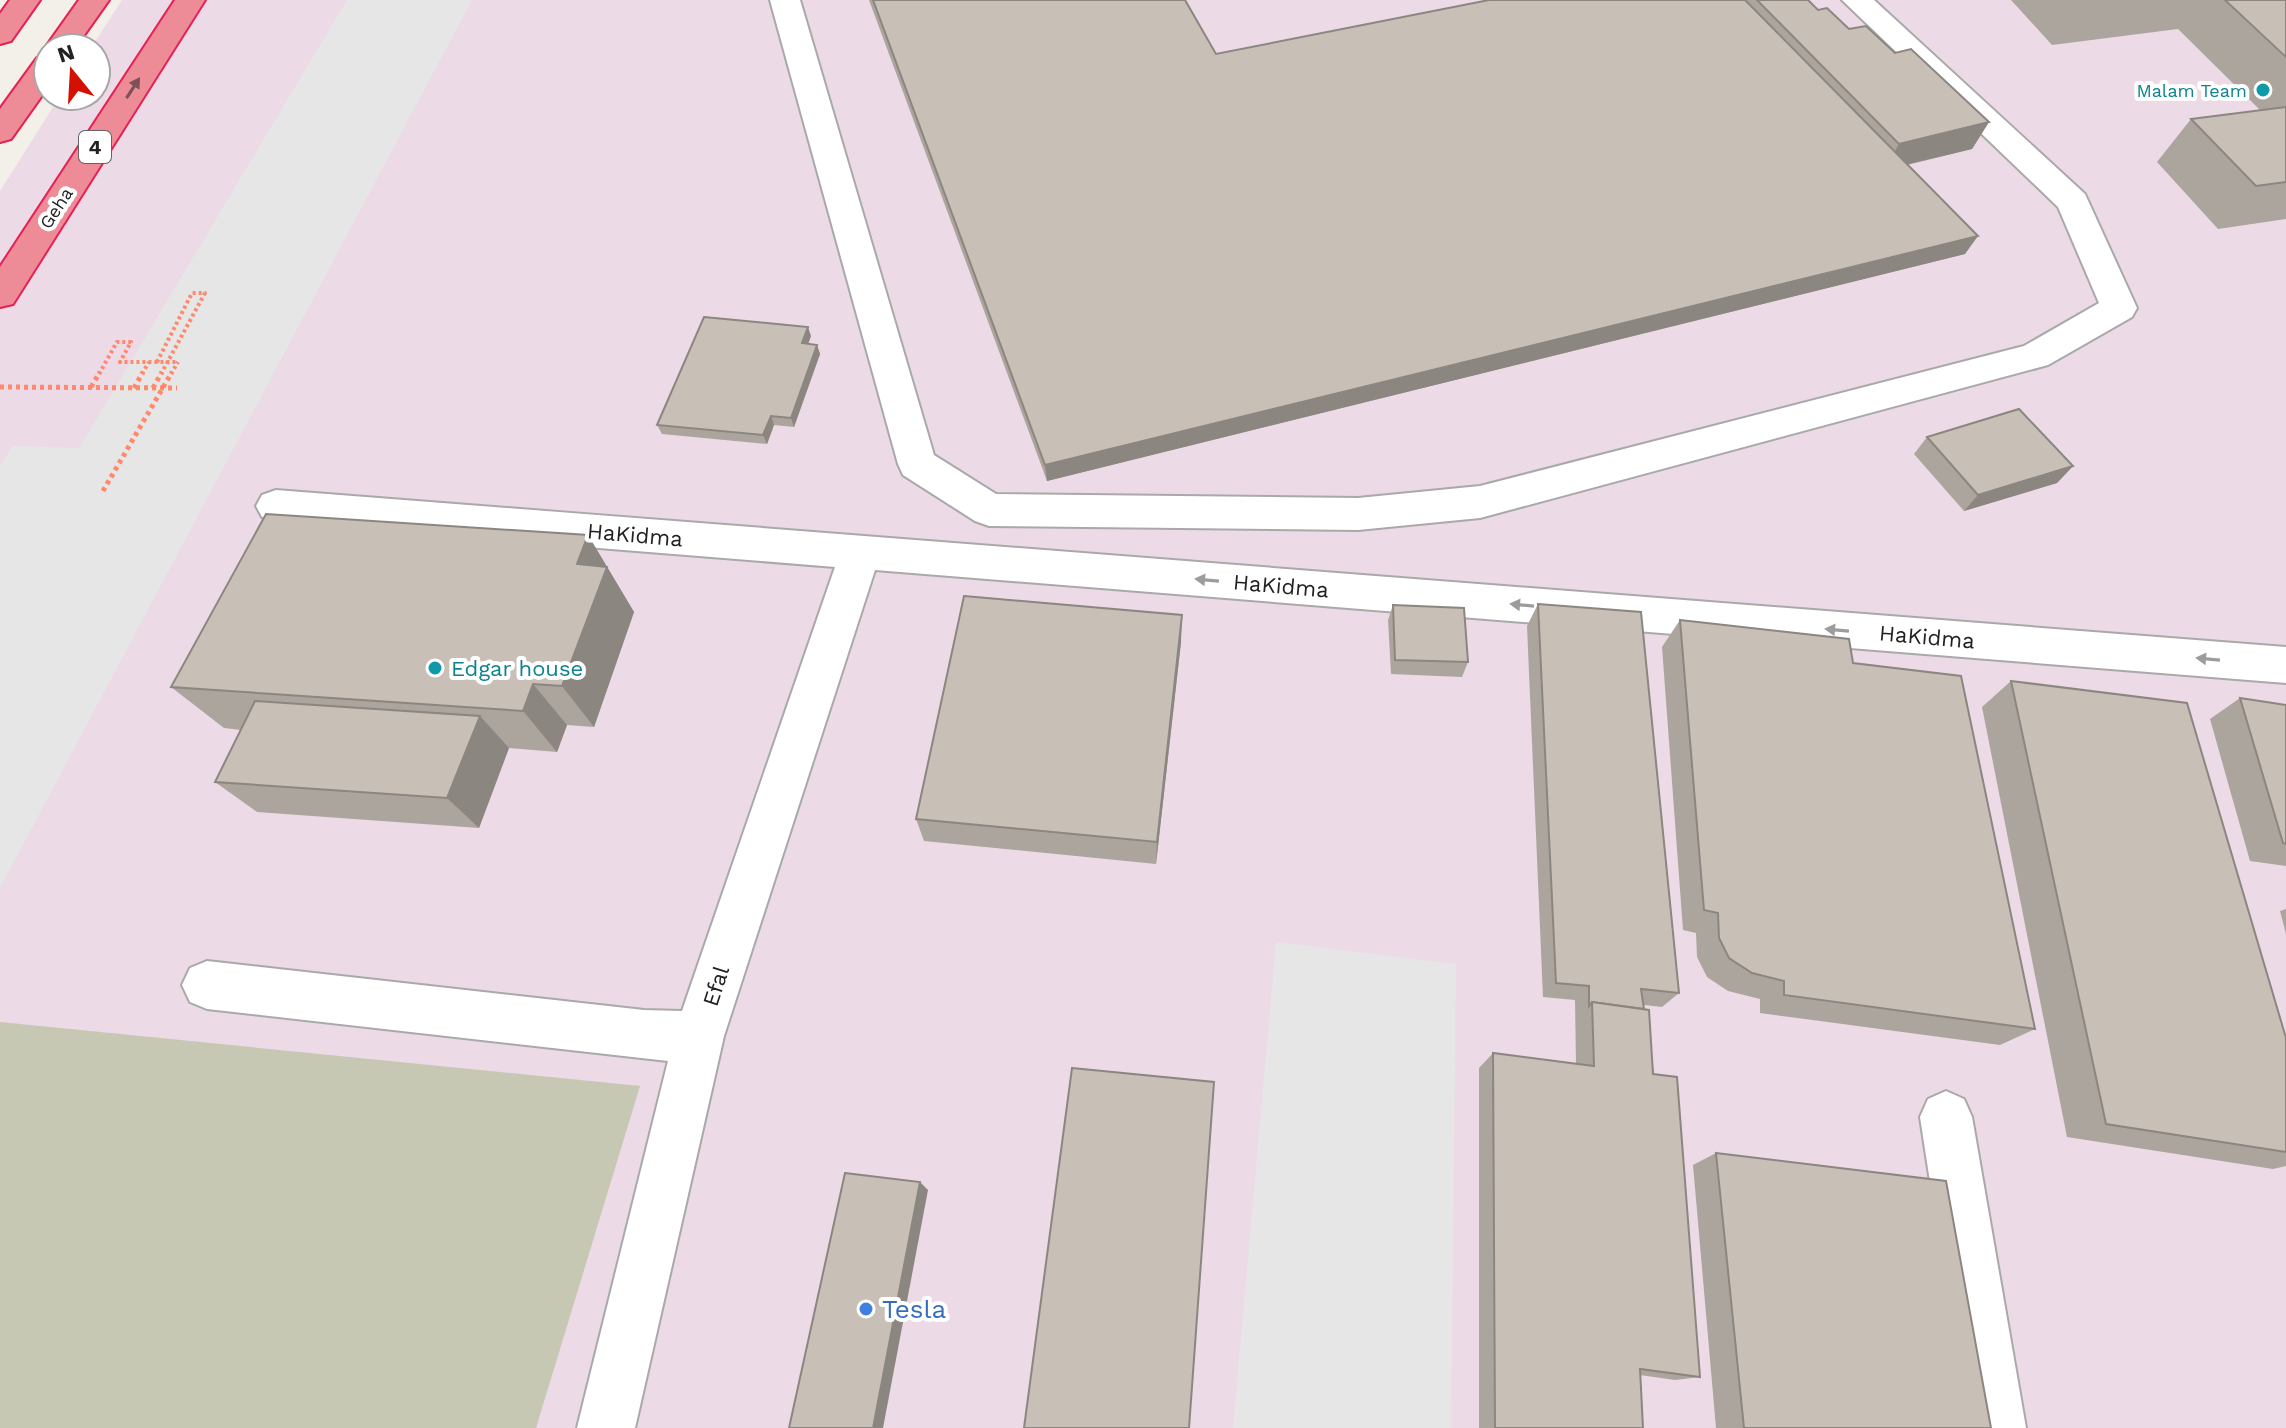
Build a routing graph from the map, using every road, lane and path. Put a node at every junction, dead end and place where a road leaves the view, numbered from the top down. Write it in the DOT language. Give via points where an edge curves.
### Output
graph roads {
  1 [pos="25,0"];
  2 [pos="94,0"];
  3 [pos="190,0"];
  4 [pos="785,0"];
  5 [pos="1857,0"];
  6 [pos="71,32"];
  7 [pos="0,35"];
  8 [pos="32,87"];
  9 [pos="0,132"];
  10 [pos="0,295"];
  11 [pos="149,362"];
  12 [pos="157,362"];
  13 [pos="0,387"];
  14 [pos="91,387"];
  15 [pos="134,388"];
  16 [pos="153,388"];
  17 [pos="177,388"];
  18 [pos="103,491"];
  19 [pos="276,506"];
  20 [pos="860,553"];
  21 [pos="2286,665"];
  22 [pos="207,985"];
  23 [pos="699,1036"];
  24 [pos="1946,1117"];
  25 [pos="606,1428"];
  26 [pos="1997,1428"];
  1 -- 7 [label="highway"];
  2 -- 6 [label="highway"];
  10 -- 3 [label="highway, Geha / 4, one-way"];
  4 -- 5 [label="street" via="917,464 989,510 1358,514 1480,502 2035,356 2119,308 2073,202"];
  8 -- 9 [label="highway"];
  11 -- 12 [label="path"];
  11 -- 14 [label="path" via="120,362 131,342 117,342"];
  11 -- 15 [label="path"];
  12 -- 16 [label="path, bridge" via="192,293 205,293"];
  12 -- 18 [label="path" via="178,362"];
  13 -- 14 [label="path, bridge"];
  14 -- 15 [label="path, bridge"];
  15 -- 16 [label="path, bridge"];
  16 -- 17 [label="path, bridge"];
  19 -- 20 [label="street, HaKidma"];
  21 -- 20 [label="street, HaKidma, one-way"];
  20 -- 23 [label="street, Efal"];
  22 -- 23 [label="street" via="644,1035"];
  23 -- 25 [label="street, Efal"];
  24 -- 26 [label="street"];
}
